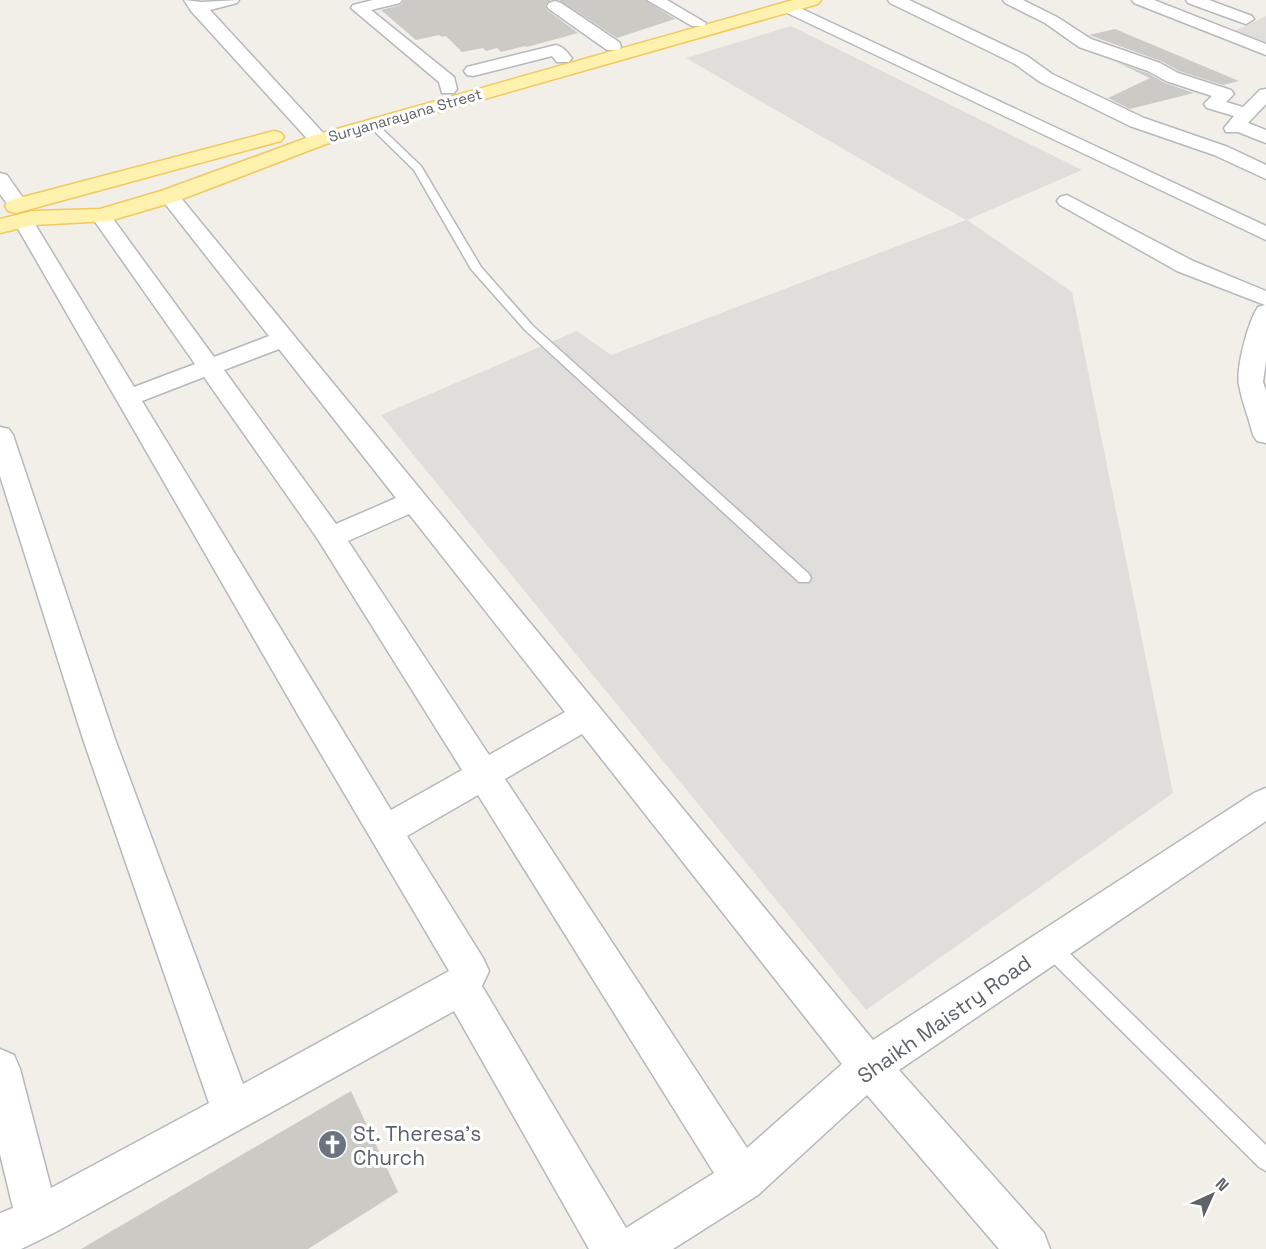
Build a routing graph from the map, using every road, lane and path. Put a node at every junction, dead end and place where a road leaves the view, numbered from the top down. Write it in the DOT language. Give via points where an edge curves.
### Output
graph roads {
  1 [pos="231,0"];
  2 [pos="394,0"];
  3 [pos="655,0"];
  4 [pos="813,0"];
  5 [pos="896,0"];
  6 [pos="1011,0"];
  7 [pos="1140,0"];
  8 [pos="1194,0"];
  9 [pos="782,3"];
  10 [pos="194,4"];
  11 [pos="555,6"];
  12 [pos="1266,11"];
  13 [pos="1246,19"];
  14 [pos="698,23"];
  15 [pos="1220,32"];
  16 [pos="613,46"];
  17 [pos="1266,50"];
  18 [pos="563,58"];
  19 [pos="473,71"];
  20 [pos="448,89"];
  21 [pos="1266,94"];
  22 [pos="1242,120"];
  23 [pos="372,124"];
  24 [pos="314,134"];
  25 [pos="1266,136"];
  26 [pos="1221,151"];
  27 [pos="1266,173"];
  28 [pos="0,179"];
  29 [pos="169,196"];
  30 [pos="1067,201"];
  31 [pos="10,215"];
  32 [pos="101,216"];
  33 [pos="1266,234"];
  34 [pos="1266,299"];
  35 [pos="1266,312"];
  36 [pos="284,339"];
  37 [pos="209,367"];
  38 [pos="129,397"];
  39 [pos="0,435"];
  40 [pos="1266,435"];
  41 [pos="415,501"];
  42 [pos="331,537"];
  43 [pos="804,578"];
  44 [pos="588,715"];
  45 [pos="483,775"];
  46 [pos="1266,802"];
  47 [pos="385,831"];
  48 [pos="1049,946"];
  49 [pos="461,987"];
  50 [pos="870,1066"];
  51 [pos="0,1069"];
  52 [pos="232,1111"];
  53 [pos="1266,1160"];
  54 [pos="743,1180"];
  55 [pos="37,1219"];
  56 [pos="0,1236"];
  57 [pos="613,1249"];
  58 [pos="633,1249"];
  59 [pos="1028,1249"];
  1 -- 10 [label="street"];
  2 -- 20 [label="street" via="359,8 448,81"];
  3 -- 14 [label="street"];
  4 -- 9 [label="main road, Suryanarayana Street"];
  5 -- 26 [label="street" via="1137,122"];
  6 -- 22 [label="street" via="1085,43 1225,94 1213,104"];
  7 -- 15 [label="street"];
  8 -- 13 [label="street"];
  9 -- 14 [label="main road, Suryanarayana Street"];
  9 -- 23 [label="main road, Suryanarayana Street"];
  9 -- 33 [label="street"];
  10 -- 24 [label="street"];
  11 -- 16 [label="street"];
  12 -- 13 [label="street"];
  13 -- 15 [label="street"];
  14 -- 16 [label="main road, Suryanarayana Street"];
  15 -- 17 [label="street"];
  16 -- 18 [label="main road, Suryanarayana Street"];
  18 -- 19 [label="street" via="556,50"];
  18 -- 20 [label="main road, Suryanarayana Street"];
  20 -- 24 [label="main road, Suryanarayana Street"];
  21 -- 22 [label="street"];
  22 -- 25 [label="street"];
  22 -- 26 [label="street" via="1222,137 1232,141"];
  23 -- 24 [label="main road, Suryanarayana Street"];
  23 -- 43 [label="lane" via="418,168 476,269 529,328"];
  24 -- 29 [label="main road, Suryanarayana Street"];
  24 -- 31 [label="main road, Suryanarayana Street"];
  26 -- 27 [label="street"];
  28 -- 31 [label="street"];
  29 -- 32 [label="main road, Suryanarayana Street"];
  29 -- 36 [label="street"];
  30 -- 34 [label="street" via="1185,266"];
  31 -- 32 [label="main road, Suryanarayana Street"];
  31 -- 38 [label="street"];
  32 -- 37 [label="street"];
  35 -- 40 [label="street" via="1257,339 1251,382"];
  36 -- 37 [label="street"];
  36 -- 41 [label="street"];
  37 -- 38 [label="street"];
  37 -- 42 [label="street"];
  38 -- 47 [label="street"];
  39 -- 52 [label="street" via="99,739"];
  41 -- 42 [label="street"];
  41 -- 44 [label="street"];
  42 -- 45 [label="street"];
  44 -- 45 [label="street"];
  44 -- 50 [label="street"];
  45 -- 47 [label="street"];
  45 -- 54 [label="street"];
  46 -- 48 [label="street, Shaikh Maistry Road"];
  47 -- 49 [label="street" via="470,971"];
  48 -- 50 [label="street, Shaikh Maistry Road"];
  48 -- 53 [label="lane"];
  49 -- 52 [label="street"];
  49 -- 57 [label="street"];
  50 -- 54 [label="street, Shaikh Maistry Road"];
  50 -- 59 [label="street"];
  51 -- 55 [label="street"];
  52 -- 55 [label="street"];
  54 -- 58 [label="street, Shaikh Maistry Road"];
  55 -- 56 [label="street"];
}
